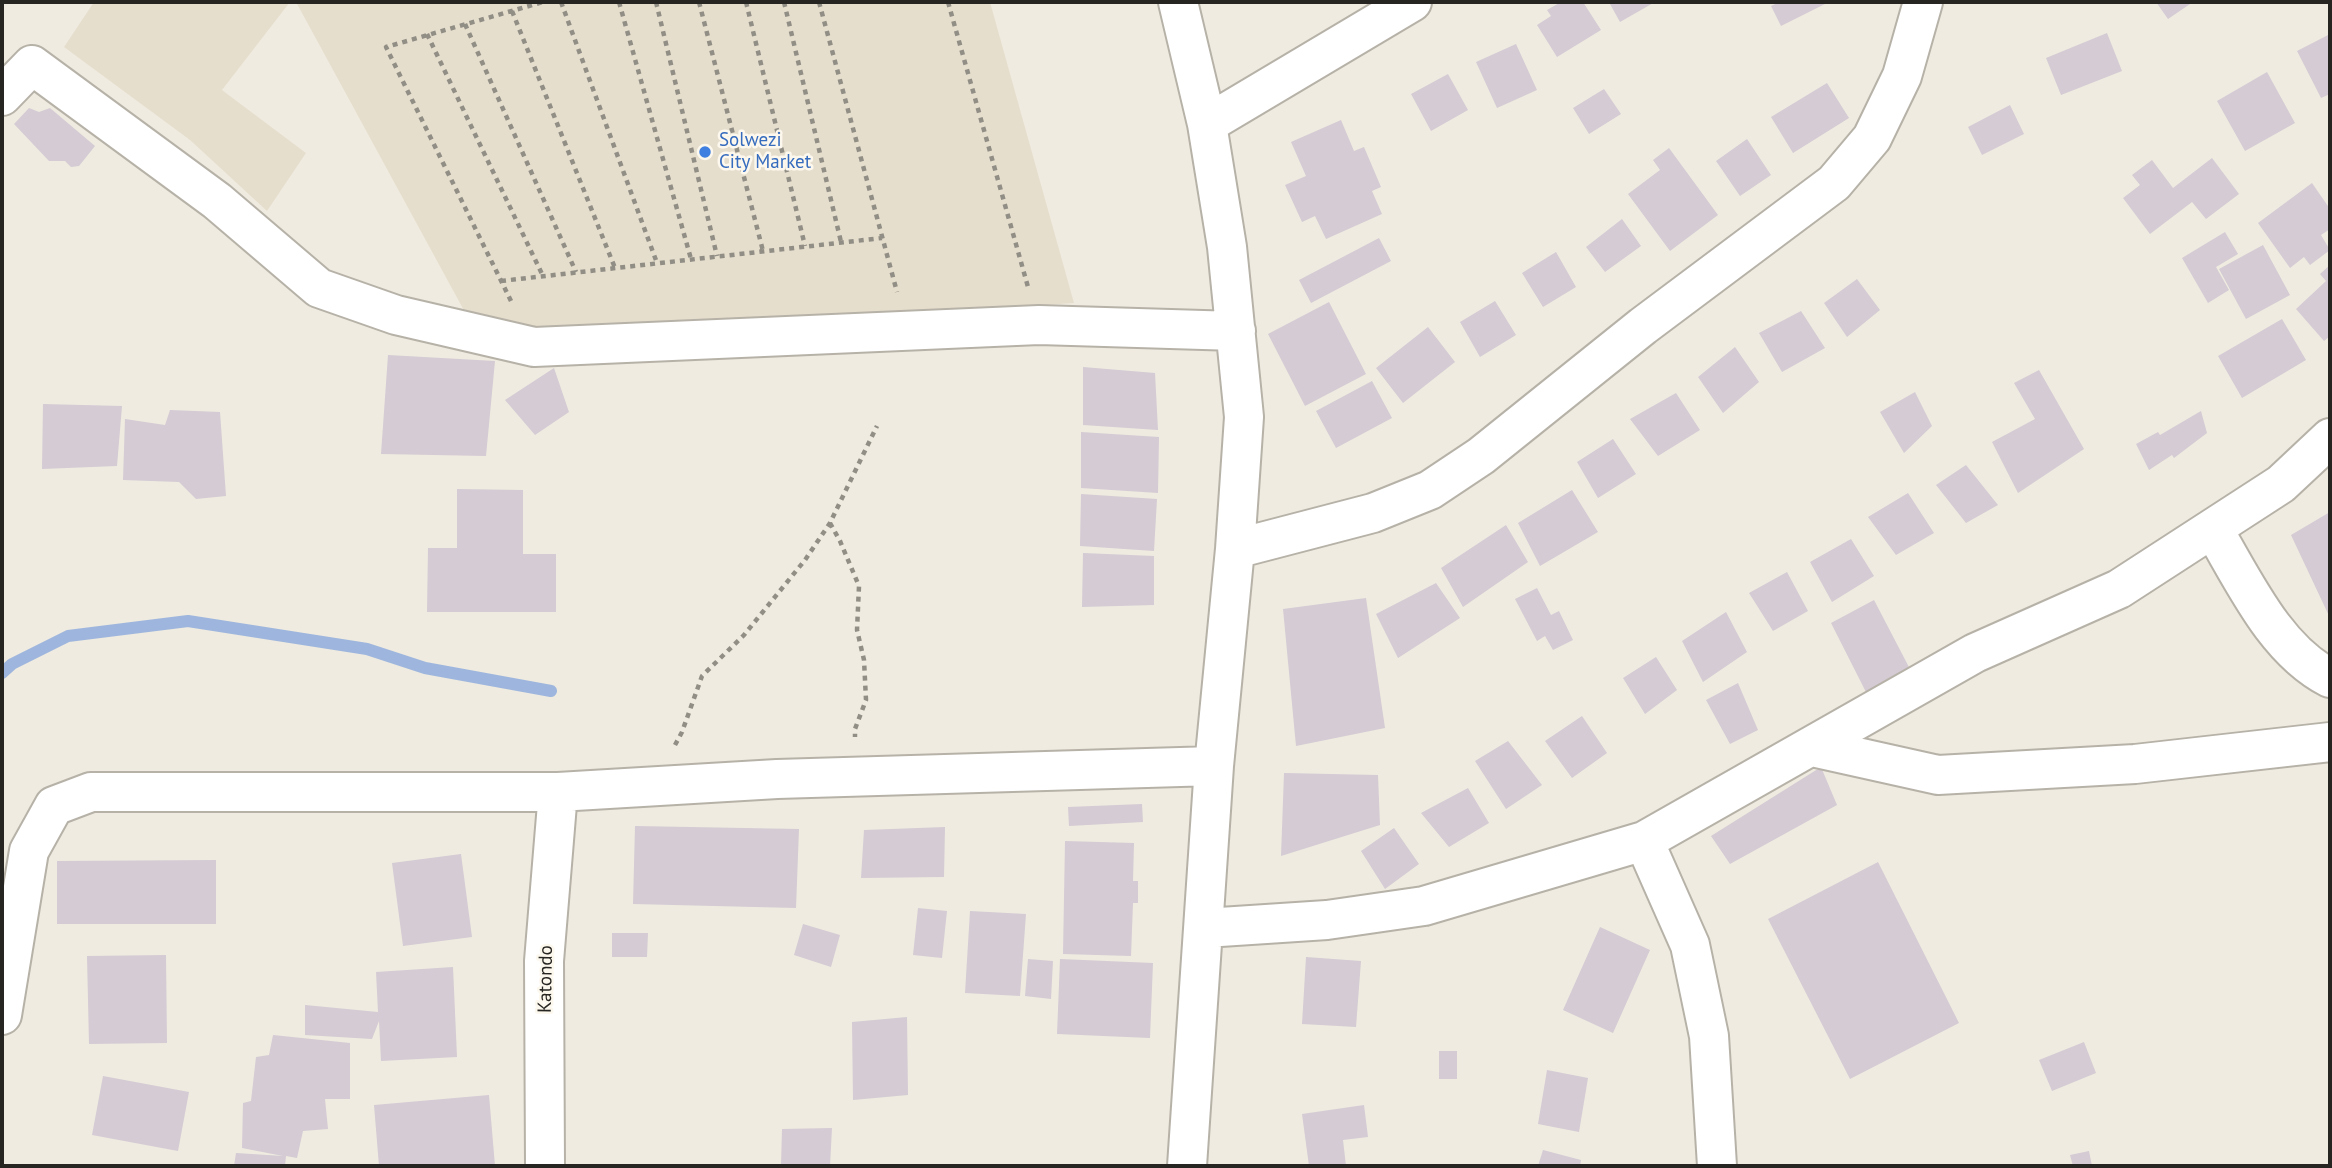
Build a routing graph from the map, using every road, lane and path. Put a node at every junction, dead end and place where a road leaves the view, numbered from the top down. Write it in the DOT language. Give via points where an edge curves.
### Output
graph roads {
  1 [pos="543,2"];
  2 [pos="561,2"];
  3 [pos="619,2"];
  4 [pos="656,2"];
  5 [pos="699,2"];
  6 [pos="746,2"];
  7 [pos="784,2"];
  8 [pos="819,2"];
  9 [pos="948,2"];
  10 [pos="1178,2"];
  11 [pos="1412,2"];
  12 [pos="1923,2"];
  13 [pos="512,11"];
  14 [pos="465,24"];
  15 [pos="428,34"];
  16 [pos="2,96"];
  17 [pos="1207,124"];
  18 [pos="882,238"];
  19 [pos="841,242"];
  20 [pos="806,246"];
  21 [pos="763,251"];
  22 [pos="717,256"];
  23 [pos="691,259"];
  24 [pos="657,263"];
  25 [pos="615,268"];
  26 [pos="576,272"];
  27 [pos="543,276"];
  28 [pos="501,281"];
  29 [pos="1039,325"];
  30 [pos="907,331"];
  31 [pos="1236,331"];
  32 [pos="534,347"];
  33 [pos="877,426"];
  34 [pos="2330,438"];
  35 [pos="830,523"];
  36 [pos="2213,529"];
  37 [pos="1235,549"];
  38 [pos="2330,678"];
  39 [pos="2330,742"];
  40 [pos="1812,747"];
  41 [pos="1214,766"];
  42 [pos="854,776"];
  43 [pos="664,786"];
  44 [pos="558,792"];
  45 [pos="1644,841"];
  46 [pos="1205,928"];
  47 [pos="2,1015"];
  48 [pos="545,1166"];
  49 [pos="1187,1166"];
  50 [pos="1717,1166"];
  1 -- 13 [label="path"];
  2 -- 24 [label="path"];
  3 -- 23 [label="path"];
  4 -- 22 [label="path"];
  5 -- 21 [label="path"];
  6 -- 20 [label="path"];
  7 -- 19 [label="path"];
  8 -- 18 [label="path"];
  9 -- 29 [label="path"];
  10 -- 17 [label="street"];
  11 -- 17 [label="street"];
  12 -- 37 [label="street" via="1902,76 1872,138 1834,183 1643,326 1481,456 1430,490 1373,513"];
  13 -- 14 [label="path"];
  13 -- 25 [label="path"];
  14 -- 15 [label="path"];
  14 -- 26 [label="path"];
  15 -- 27 [label="path"];
  15 -- 28 [label="path" via="386,47"];
  16 -- 32 [label="street" via="32,65 217,201 319,288 397,315"];
  17 -- 31 [label="street"];
  18 -- 19 [label="path"];
  18 -- 30 [label="path"];
  19 -- 20 [label="path"];
  20 -- 21 [label="path"];
  21 -- 22 [label="path"];
  22 -- 23 [label="path"];
  23 -- 24 [label="path"];
  24 -- 25 [label="path"];
  25 -- 26 [label="path"];
  26 -- 27 [label="path"];
  27 -- 28 [label="path"];
  28 -- 32 [label="path"];
  29 -- 30 [label="street"];
  29 -- 31 [label="street"];
  30 -- 32 [label="street"];
  31 -- 37 [label="street" via="1244,417"];
  33 -- 35 [label="path"];
  34 -- 36 [label="street" via="2281,484"];
  35 -- 42 [label="path" via="859,586 857,630 866,700 855,729"];
  35 -- 43 [label="path" via="744,635 702,676 666,762"];
  36 -- 38 [label="street" via="2277,635 2314,670"];
  36 -- 40 [label="street" via="2119,589 1975,653"];
  37 -- 41 [label="street"];
  39 -- 40 [label="street" via="2135,764 1938,775"];
  40 -- 45 [label="street"];
  41 -- 42 [label="street"];
  41 -- 46 [label="street"];
  42 -- 43 [label="street"];
  43 -- 44 [label="street"];
  44 -- 47 [label="street" via="91,792 54,806 29,851"];
  44 -- 48 [label="street, Katondo" via="544,961"];
  45 -- 46 [label="street" via="1424,906 1327,920"];
  45 -- 50 [label="street" via="1690,945 1709,1036"];
  46 -- 49 [label="street"];
}
